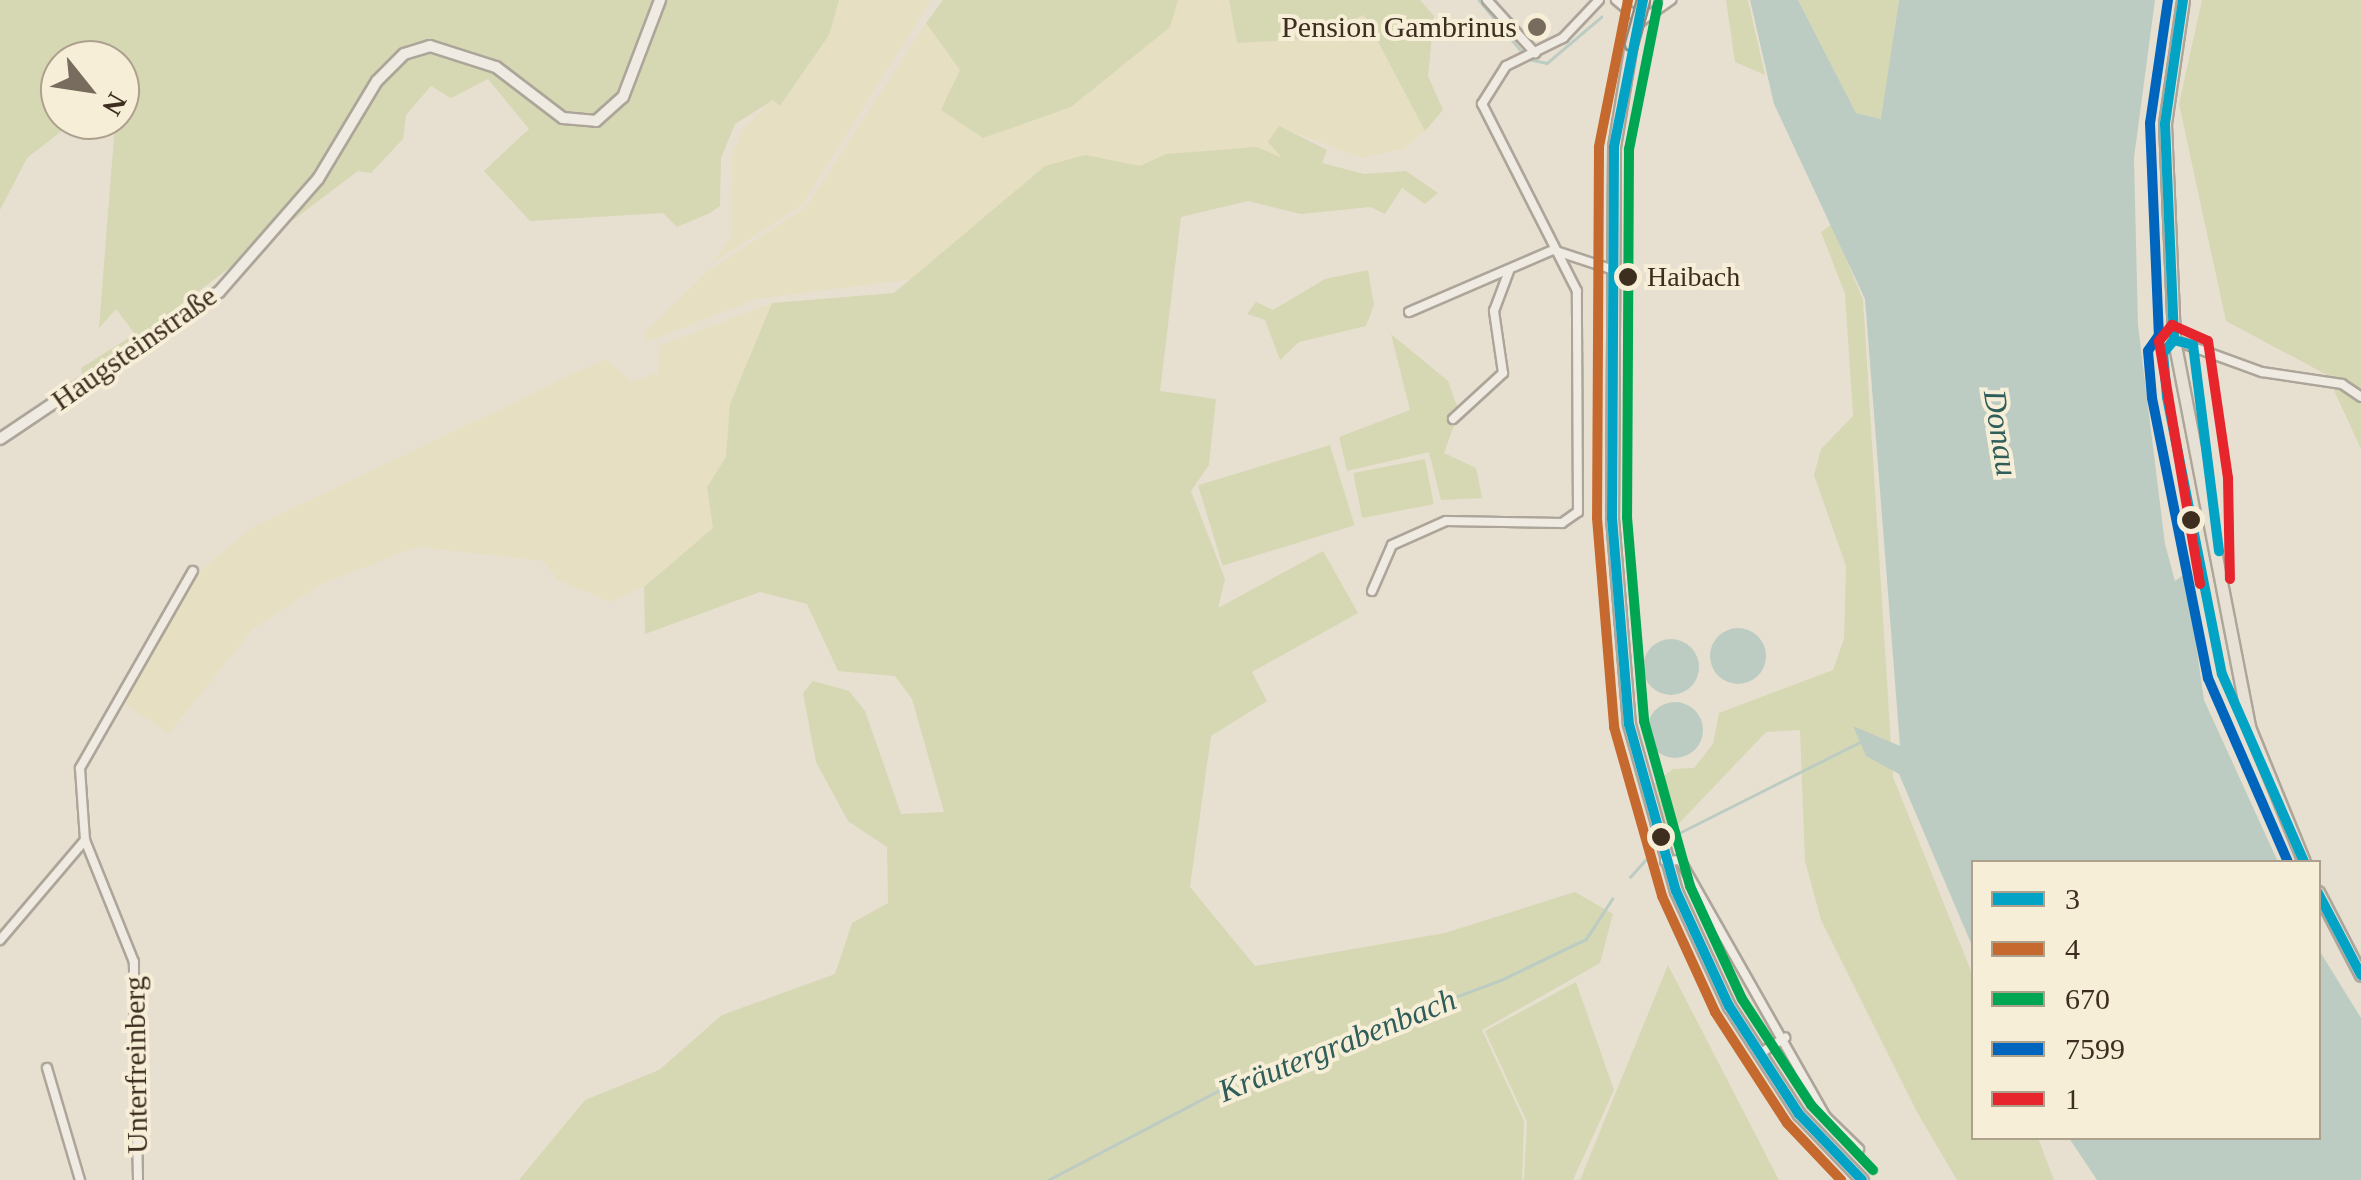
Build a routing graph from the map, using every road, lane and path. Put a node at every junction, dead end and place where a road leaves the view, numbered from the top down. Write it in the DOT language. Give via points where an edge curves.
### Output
graph roads {
  1 [pos="660,0"];
  2 [pos="1487,0"];
  3 [pos="1598,0"];
  4 [pos="1616,0"];
  5 [pos="1643,0"];
  6 [pos="1671,0"];
  7 [pos="2183,0"];
  8 [pos="1532,54"];
  9 [pos="1554,250"];
  10 [pos="1614,270"];
  11 [pos="1509,271"];
  12 [pos="1409,312"];
  13 [pos="2174,340"];
  14 [pos="2361,397"];
  15 [pos="1453,419"];
  16 [pos="0,439"];
  17 [pos="194,571"];
  18 [pos="1372,591"];
  19 [pos="84,840"];
  20 [pos="2303,860"];
  21 [pos="1665,861"];
  22 [pos="2321,898"];
  23 [pos="0,940"];
  24 [pos="2361,975"];
  25 [pos="1784,1038"];
  26 [pos="1757,1055"];
  27 [pos="47,1068"];
  28 [pos="1826,1118"];
  29 [pos="1811,1128"];
  30 [pos="1858,1149"];
  31 [pos="80,1180"];
  32 [pos="138,1180"];
  33 [pos="1862,1180"];
  1 -- 16 [label="main road, Haugsteinstraße" via="623,97 596,121 563,118 505,71 463,56 430,46 404,54 318,179 218,292"];
  2 -- 8 [label="street"];
  3 -- 8 [label="street"];
  4 -- 6 [label="street" via="1641,21"];
  5 -- 10 [label="main road, bridge" via="1615,130"];
  7 -- 13 [label="main road" via="2165,124"];
  8 -- 9 [label="street" via="1490,83 1482,104"];
  9 -- 10 [label="street"];
  9 -- 11 [label="street"];
  9 -- 18 [label="street" via="1581,312 1578,512 1562,522 1446,521 1392,545"];
  10 -- 21 [label="main road" via="1616,626 1638,768"];
  11 -- 12 [label="street"];
  11 -- 15 [label="street" via="1494,312 1502,374"];
  13 -- 14 [label="street" via="2262,372 2342,384"];
  13 -- 20 [label="main road" via="2248,727"];
  17 -- 19 [label="street, Unterfreinberg" via="86,752"];
  19 -- 23 [label="street"];
  19 -- 32 [label="street, Unterfreinberg" via="134,962"];
  21 -- 25 [label="street" via="1680,860"];
  21 -- 26 [label="main road"];
  22 -- 24 [label="main road"];
  25 -- 26 [label="street"];
  25 -- 28 [label="street"];
  26 -- 29 [label="main road"];
  27 -- 31 [label="street"];
  28 -- 29 [label="street"];
  28 -- 30 [label="street"];
  29 -- 33 [label="main road"];
}
